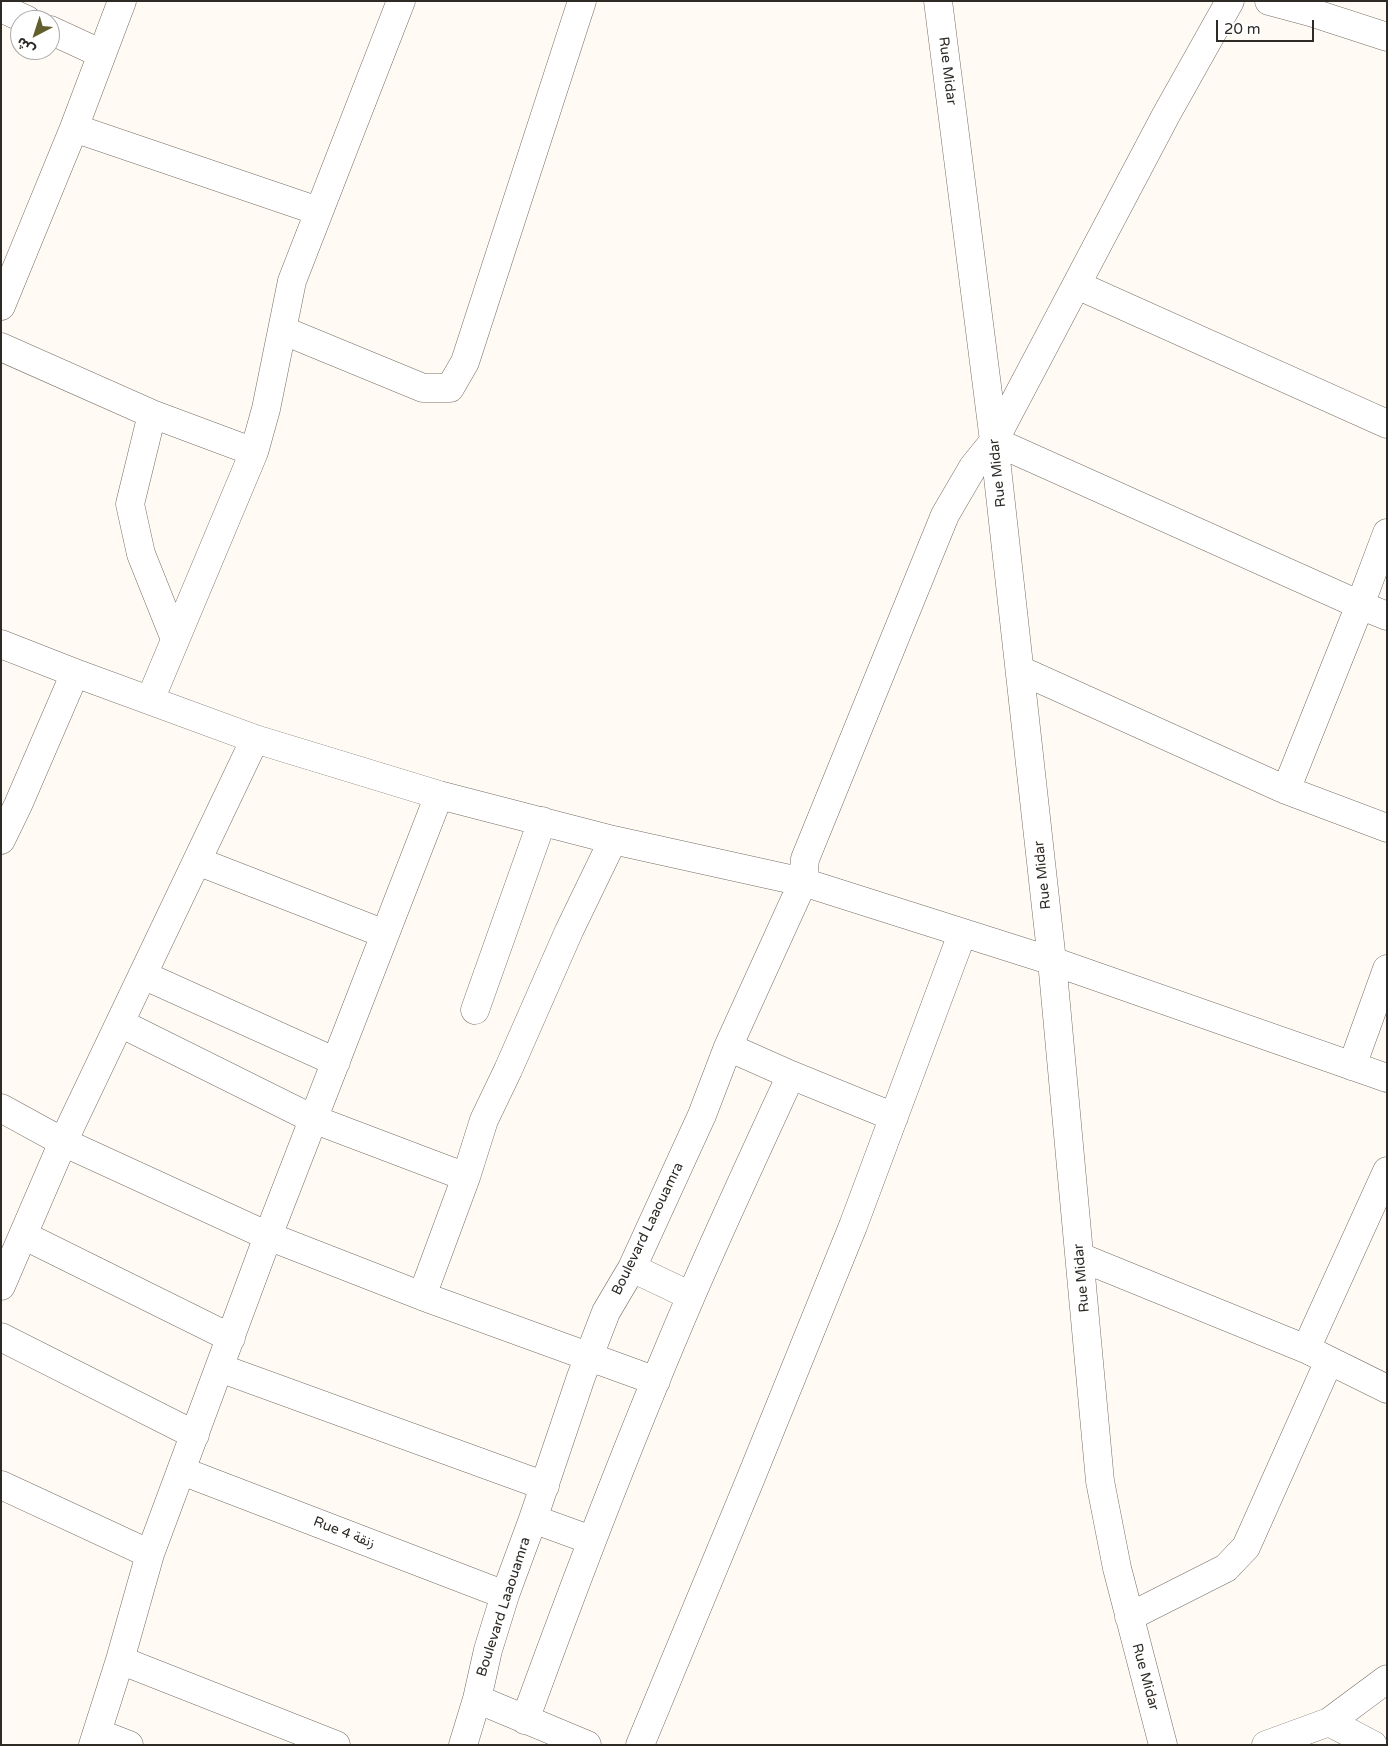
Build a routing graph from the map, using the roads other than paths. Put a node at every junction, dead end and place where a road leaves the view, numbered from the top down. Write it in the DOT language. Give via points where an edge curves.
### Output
graph roads {
  1 [pos="122,1"];
  2 [pos="401,1"];
  3 [pos="582,1"];
  4 [pos="938,1"];
  5 [pos="1230,1"];
  6 [pos="1269,1"];
  7 [pos="60,35"];
  8 [pos="1387,37"];
  9 [pos="102,54"];
  10 [pos="74,128"];
  11 [pos="318,211"];
  12 [pos="1077,285"];
  13 [pos="1,306"];
  14 [pos="282,330"];
  15 [pos="1,346"];
  16 [pos="152,414"];
  17 [pos="1387,424"];
  18 [pos="994,441"];
  19 [pos="254,452"];
  20 [pos="1387,533"];
  21 [pos="1360,605"];
  22 [pos="1387,616"];
  23 [pos="176,639"];
  24 [pos="1,644"];
  25 [pos="1020,670"];
  26 [pos="75,673"];
  27 [pos="150,700"];
  28 [pos="255,739"];
  29 [pos="1286,790"];
  30 [pos="439,795"];
  31 [pos="542,821"];
  32 [pos="1387,828"];
  33 [pos="1,840"];
  34 [pos="613,840"];
  35 [pos="197,861"];
  36 [pos="804,882"];
  37 [pos="385,934"];
  38 [pos="962,934"];
  39 [pos="1052,961"];
  40 [pos="1387,969"];
  41 [pos="143,975"];
  42 [pos="475,1010"];
  43 [pos="120,1023"];
  44 [pos="728,1047"];
  45 [pos="336,1062"];
  46 [pos="1352,1066"];
  47 [pos="791,1075"];
  48 [pos="1387,1078"];
  49 [pos="1,1108"];
  50 [pos="894,1117"];
  51 [pos="313,1119"];
  52 [pos="63,1142"];
  53 [pos="1387,1171"];
  54 [pos="466,1177"];
  55 [pos="23,1235"];
  56 [pos="268,1236"];
  57 [pos="1080,1257"];
  58 [pos="632,1268"];
  59 [pos="1,1286"];
  60 [pos="422,1296"];
  61 [pos="691,1296"];
  62 [pos="1,1337"];
  63 [pos="231,1338"];
  64 [pos="1317,1355"];
  65 [pos="589,1357"];
  66 [pos="220,1368"];
  67 [pos="656,1382"];
  68 [pos="1387,1389"];
  69 [pos="195,1435"];
  70 [pos="182,1471"];
  71 [pos="1,1485"];
  72 [pos="544,1486"];
  73 [pos="533,1519"];
  74 [pos="592,1540"];
  75 [pos="150,1554"];
  76 [pos="506,1595"];
  77 [pos="1129,1617"];
  78 [pos="120,1660"];
  79 [pos="1387,1679"];
  80 [pos="477,1699"];
  81 [pos="525,1720"];
  82 [pos="1329,1722"];
  83 [pos="95,1739"];
  84 [pos="129,1745"];
  85 [pos="336,1745"];
  86 [pos="463,1745"];
  87 [pos="588,1745"];
  88 [pos="640,1745"];
  89 [pos="1164,1745"];
  90 [pos="1266,1745"];
  91 [pos="1373,1745"];
  1 -- 9 [label="street"];
  2 -- 11 [label="street"];
  3 -- 14 [label="street" via="465,362 450,388 422,388"];
  4 -- 18 [label="street, Rue Midar"];
  5 -- 12 [label="street, Boulevard Laaouamra"];
  6 -- 8 [label="street"];
  7 -- 9 [label="street"];
  9 -- 10 [label="street"];
  10 -- 11 [label="street"];
  10 -- 13 [label="street"];
  11 -- 14 [label="street" via="292,282"];
  12 -- 17 [label="street"];
  12 -- 18 [label="street, Boulevard Laaouamra"];
  14 -- 19 [label="street"];
  15 -- 16 [label="street"];
  16 -- 19 [label="street"];
  16 -- 23 [label="street" via="130,504 141,554"];
  18 -- 21 [label="street"];
  18 -- 25 [label="street, Rue Midar"];
  18 -- 36 [label="street, Boulevard Laaouamra" via="973,467 944,515 806,860"];
  19 -- 23 [label="street"];
  20 -- 21 [label="street"];
  21 -- 22 [label="street"];
  21 -- 29 [label="street"];
  23 -- 27 [label="street"];
  24 -- 26 [label="street"];
  25 -- 29 [label="street"];
  25 -- 39 [label="street, Rue Midar"];
  26 -- 27 [label="street"];
  26 -- 33 [label="street"];
  27 -- 28 [label="street"];
  28 -- 30 [label="street"];
  28 -- 35 [label="street"];
  29 -- 32 [label="street"];
  30 -- 31 [label="street"];
  30 -- 37 [label="street"];
  31 -- 34 [label="street"];
  31 -- 42 [label="street"];
  34 -- 36 [label="street"];
  34 -- 54 [label="street" via="484,1120"];
  35 -- 37 [label="street"];
  35 -- 41 [label="street"];
  36 -- 38 [label="street"];
  36 -- 44 [label="street, Boulevard Laaouamra"];
  37 -- 45 [label="street"];
  38 -- 39 [label="street"];
  38 -- 50 [label="street"];
  39 -- 46 [label="street"];
  39 -- 57 [label="street, Rue Midar"];
  40 -- 46 [label="street"];
  41 -- 43 [label="street"];
  41 -- 45 [label="street"];
  43 -- 51 [label="street"];
  43 -- 52 [label="street"];
  44 -- 47 [label="street"];
  44 -- 58 [label="street, Boulevard Laaouamra" via="702,1115"];
  45 -- 51 [label="street"];
  46 -- 48 [label="street"];
  47 -- 50 [label="street"];
  47 -- 61 [label="street"];
  49 -- 52 [label="street"];
  50 -- 88 [label="street" via="853,1226"];
  51 -- 54 [label="street"];
  51 -- 56 [label="street"];
  52 -- 55 [label="street"];
  52 -- 56 [label="street"];
  53 -- 64 [label="street"];
  54 -- 60 [label="street"];
  55 -- 59 [label="street"];
  55 -- 63 [label="street"];
  56 -- 60 [label="street"];
  56 -- 63 [label="street"];
  57 -- 64 [label="street"];
  57 -- 77 [label="street, Rue Midar" via="1100,1481"];
  58 -- 61 [label="street"];
  58 -- 65 [label="street, Boulevard Laaouamra" via="606,1312"];
  60 -- 65 [label="street"];
  61 -- 67 [label="street"];
  62 -- 69 [label="street"];
  63 -- 66 [label="street"];
  64 -- 68 [label="street"];
  64 -- 77 [label="street" via="1246,1547 1226,1568"];
  65 -- 67 [label="street"];
  65 -- 72 [label="street, Boulevard Laaouamra"];
  66 -- 69 [label="street"];
  66 -- 72 [label="street"];
  67 -- 74 [label="street"];
  69 -- 70 [label="street"];
  70 -- 75 [label="street"];
  70 -- 76 [label="street, Rue 4 زنقة"];
  71 -- 75 [label="street"];
  72 -- 73 [label="street, Boulevard Laaouamra"];
  73 -- 74 [label="street"];
  73 -- 76 [label="street, Boulevard Laaouamra"];
  74 -- 81 [label="street"];
  75 -- 78 [label="street"];
  76 -- 80 [label="street, Boulevard Laaouamra" via="488,1650"];
  77 -- 89 [label="street, Rue Midar"];
  78 -- 83 [label="street"];
  78 -- 85 [label="street"];
  79 -- 82 [label="street"];
  80 -- 81 [label="street"];
  80 -- 86 [label="street, Boulevard Laaouamra"];
  81 -- 87 [label="street"];
  82 -- 90 [label="street"];
  82 -- 91 [label="street"];
  83 -- 84 [label="street"];
}
